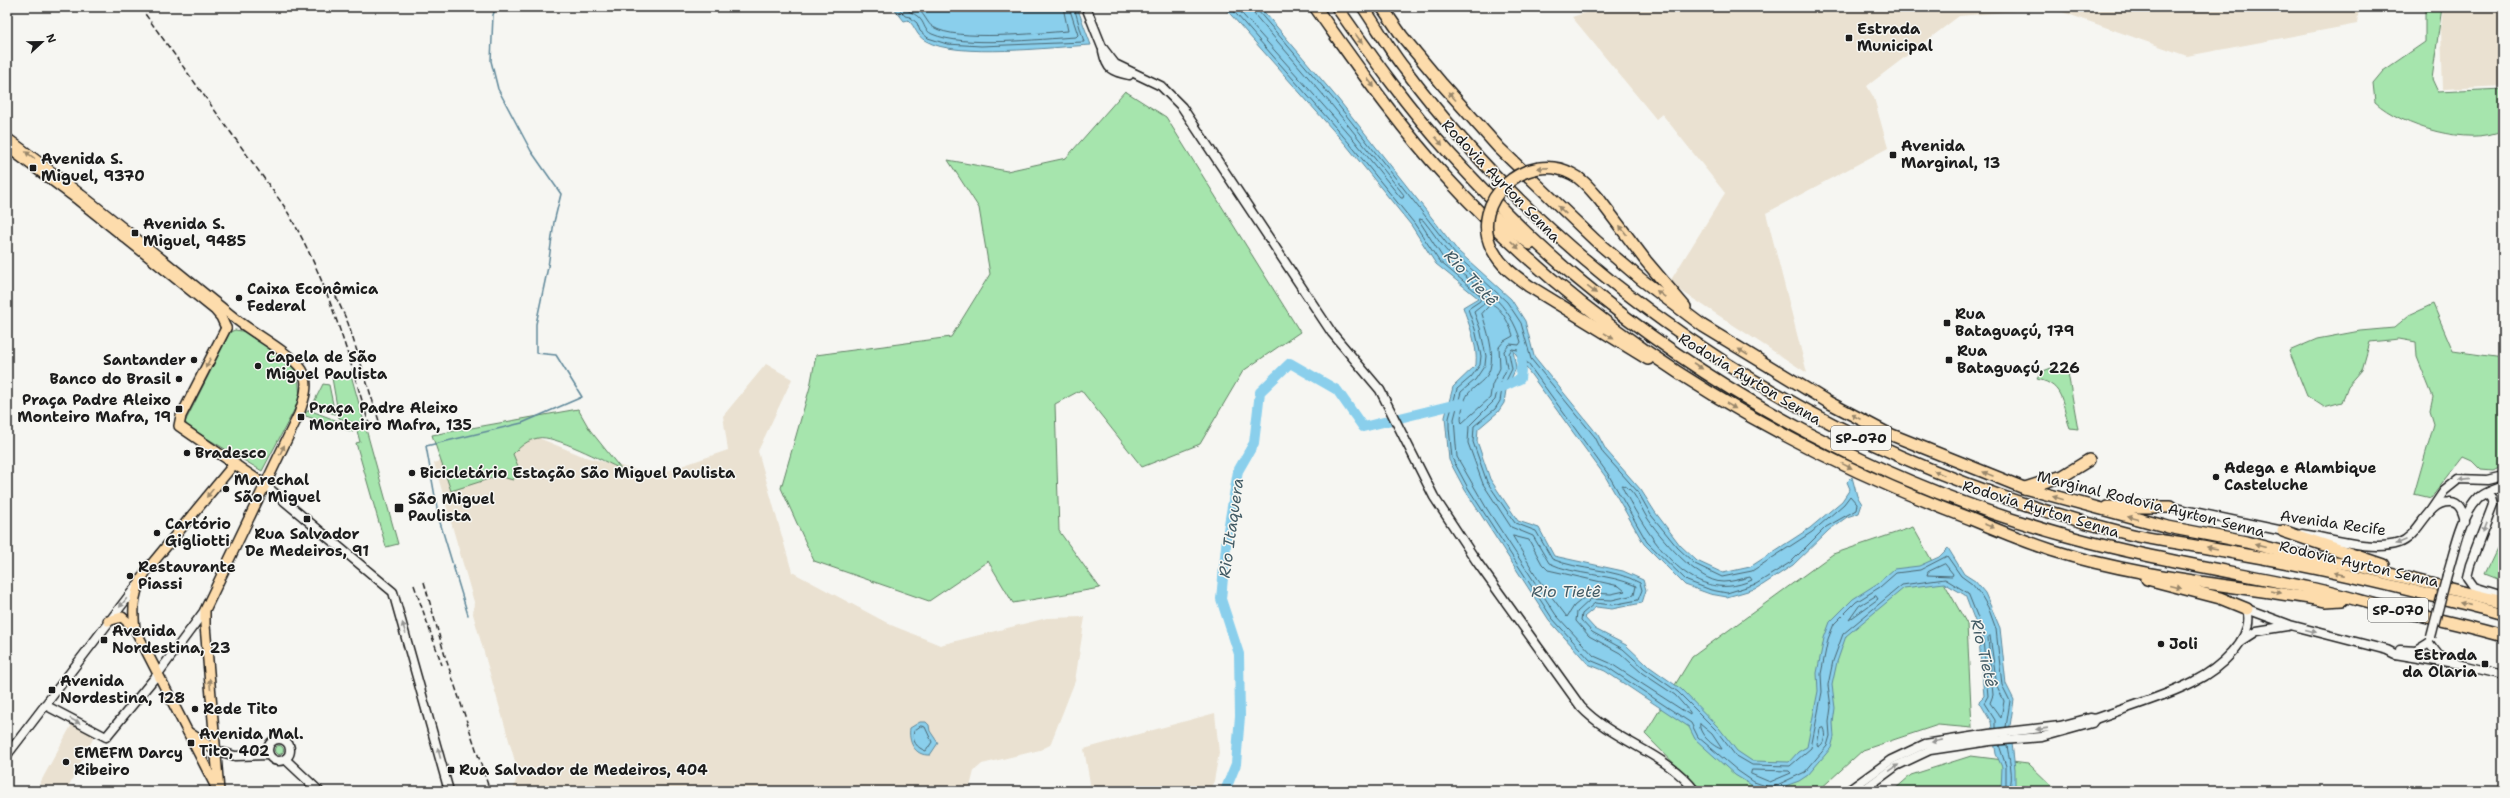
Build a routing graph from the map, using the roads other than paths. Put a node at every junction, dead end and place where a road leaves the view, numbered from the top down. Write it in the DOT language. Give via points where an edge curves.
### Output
graph roads {
  1 [pos="1086,7"];
  2 [pos="1315,7"];
  3 [pos="1337,7"];
  4 [pos="1363,7"];
  5 [pos="1382,7"];
  6 [pos="7,138"];
  7 [pos="7,148"];
  8 [pos="1445,176"];
  9 [pos="1578,279"];
  10 [pos="1703,326"];
  11 [pos="226,328"];
  12 [pos="246,328"];
  13 [pos="1674,372"];
  14 [pos="2089,460"];
  15 [pos="234,463"];
  16 [pos="2503,476"];
  17 [pos="265,486"];
  18 [pos="2503,486"];
  19 [pos="2024,488"];
  20 [pos="2486,494"];
  21 [pos="2091,507"];
  22 [pos="2170,507"];
  23 [pos="2428,515"];
  24 [pos="2465,521"];
  25 [pos="2283,531"];
  26 [pos="2126,570"];
  27 [pos="138,584"];
  28 [pos="2435,584"];
  29 [pos="2503,596"];
  30 [pos="2353,599"];
  31 [pos="2503,602"];
  32 [pos="2247,609"];
  33 [pos="205,610"];
  34 [pos="2503,614"];
  35 [pos="108,621"];
  36 [pos="2290,625"];
  37 [pos="135,629"];
  38 [pos="2503,636"];
  39 [pos="2242,640"];
  40 [pos="2430,640"];
  41 [pos="2387,650"];
  42 [pos="2461,665"];
  43 [pos="157,675"];
  44 [pos="2503,675"];
  45 [pos="45,705"];
  46 [pos="187,731"];
  47 [pos="1989,737"];
  48 [pos="215,750"];
  49 [pos="7,755"];
  50 [pos="269,755"];
  51 [pos="285,759"];
  52 [pos="219,791"];
  53 [pos="319,791"];
  54 [pos="449,791"];
  55 [pos="1695,791"];
  56 [pos="1848,791"];
  57 [pos="1862,791"];
  1 -- 55 [label="main road" via="1108,67 1114,72 1136,76 1161,86 1182,107 1332,333 1380,390 1428,487 1581,707 1597,722 1674,772"];
  2 -- 8 [label="highway, one-way"];
  3 -- 9 [label="highway, Rodovia Ayrton Senna / SP-070, one-way" via="1402,97 1448,152 1532,237"];
  34 -- 4 [label="highway, Rodovia Ayrton Senna / SP-070, one-way" via="2324,570 2131,534 2020,503 1951,478 1875,445 1775,394 1691,340 1616,286 1545,223 1476,154 1404,68"];
  10 -- 5 [label="highway, Marginal Rodovia Ayrton Senna, one-way" via="1596,242 1504,154 1402,36"];
  12 -- 6 [label="main road, one-way" via="106,212"];
  7 -- 11 [label="main road" via="78,200 215,310 222,317"];
  8 -- 9 [label="highway" via="1493,216"];
  8 -- 13 [label="highway, one-way" via="1537,266"];
  9 -- 30 [label="highway, Rodovia Ayrton Senna / SP-070, one-way" via="1655,338 1731,388 1807,432 1936,492 2067,536"];
  10 -- 13 [label="highway, one-way, bridge" via="1666,285 1599,199 1573,174 1556,168 1538,168 1521,173 1495,196 1489,213 1488,230 1492,248 1501,263 1529,286 1638,355"];
  19 -- 10 [label="highway, Marginal Rodovia Ayrton Senna, one-way" via="1887,433 1791,381"];
  11 -- 12 [label="main road" via="236,324"];
  11 -- 15 [label="main road, one-way" via="178,421 183,430"];
  17 -- 12 [label="main road, one-way" via="299,414 304,398 305,381 299,367"];
  13 -- 26 [label="highway, one-way" via="1790,438 1911,497 2050,550"];
  14 -- 19 [label="highway" via="2063,476"];
  15 -- 17 [label="main road"];
  15 -- 27 [label="main road, one-way"];
  16 -- 23 [label="main road, one-way" via="2493,480 2466,478 2456,481 2444,491"];
  17 -- 33 [label="main road"];
  54 -- 17 [label="main road, one-way" via="393,592"];
  18 -- 20 [label="main road"];
  21 -- 19 [label="highway, Marginal Rodovia Ayrton Senna, one-way"];
  20 -- 24 [label="main road" via="2479,498"];
  20 -- 29 [label="main road, one-way" via="2491,498 2493,505 2467,577 2474,587"];
  21 -- 22 [label="highway"];
  28 -- 21 [label="highway, Marginal Rodovia Ayrton Senna, one-way" via="2354,565 2299,556"];
  22 -- 25 [label="main road, Avenida Recife"];
  23 -- 24 [label="main road, Avenida Recife" via="2438,506 2450,502 2462,510"];
  23 -- 25 [label="main road, Avenida Recife, one-way" via="2419,529 2408,539 2387,546"];
  24 -- 40 [label="main road, bridge" via="2447,575"];
  25 -- 28 [label="highway"];
  26 -- 30 [label="highway, one-way" via="2326,601"];
  26 -- 32 [label="highway, one-way" via="2141,577 2220,598"];
  27 -- 35 [label="main road, one-way"];
  27 -- 37 [label="main road" via="132,608"];
  28 -- 31 [label="highway, Marginal Rodovia Ayrton Senna"];
  30 -- 38 [label="highway, Rodovia Ayrton Senna / SP-070"];
  32 -- 36 [label="main road"];
  32 -- 39 [label="main road" via="2248,627"];
  33 -- 43 [label="main road"];
  48 -- 33 [label="main road, one-way"];
  35 -- 37 [label="main road" via="122,617"];
  35 -- 45 [label="main road"];
  36 -- 39 [label="main road" via="2265,629"];
  36 -- 41 [label="main road, one-way"];
  37 -- 43 [label="main road"];
  39 -- 47 [label="main road" via="2213,669 2194,682 2064,733"];
  40 -- 41 [label="main road" via="2410,652"];
  40 -- 42 [label="main road" via="2439,656"];
  41 -- 42 [label="main road" via="2395,654"];
  42 -- 44 [label="main road"];
  45 -- 43 [label="main road, one-way" via="106,737"];
  43 -- 46 [label="main road"];
  45 -- 49 [label="main road"];
  46 -- 48 [label="main road"];
  46 -- 52 [label="main road"];
  47 -- 56 [label="main road, one-way" via="1938,741 1910,750 1891,760"];
  57 -- 47 [label="main road, one-way" via="1896,766 1919,754"];
  48 -- 50 [label="main road" via="235,756"];
  48 -- 52 [label="main road"];
  50 -- 51 [label="main road" via="276,760"];
  50 -- 51 [label="main road" via="271,742 283,740 290,751"];
  51 -- 53 [label="main road"];
}
